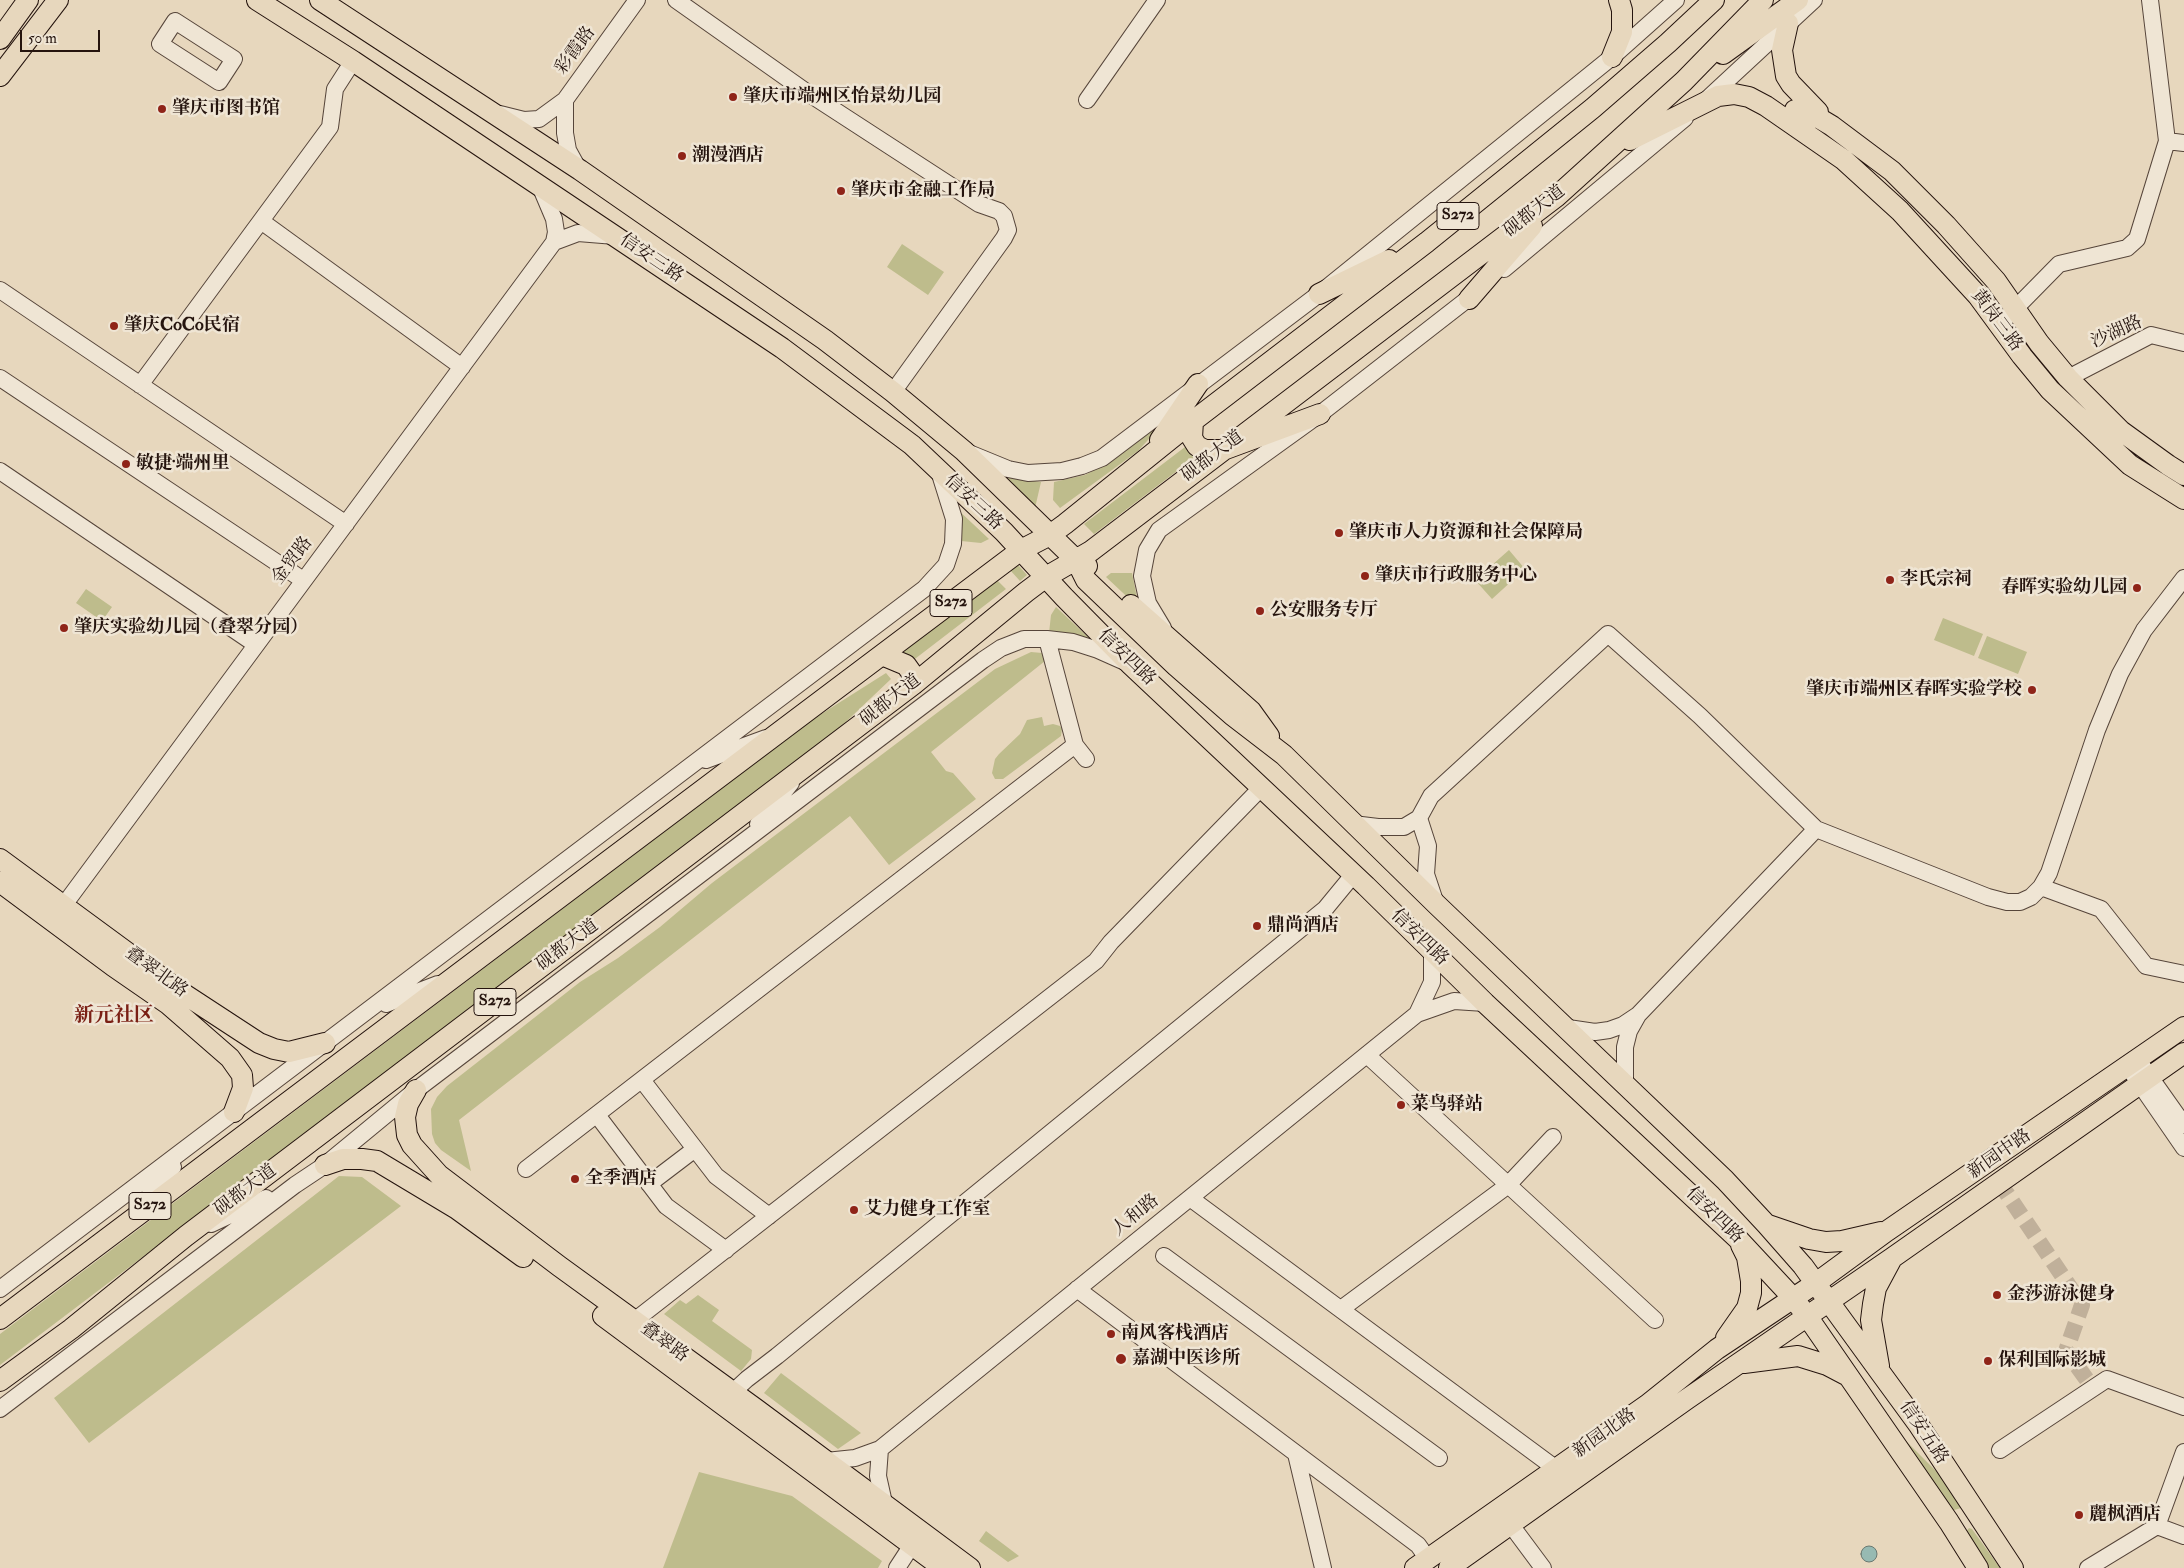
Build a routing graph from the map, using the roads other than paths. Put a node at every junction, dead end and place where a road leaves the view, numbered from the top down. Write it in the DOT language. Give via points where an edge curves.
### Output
graph roads {
  1 [pos="28,0"];
  2 [pos="58,0"];
  3 [pos="257,0"];
  4 [pos="320,0"];
  5 [pos="637,0"];
  6 [pos="676,0"];
  7 [pos="1157,0"];
  8 [pos="1619,0"];
  9 [pos="1676,0"];
  10 [pos="1714,0"];
  11 [pos="1762,0"];
  12 [pos="1798,0"];
  13 [pos="1814,0"];
  14 [pos="2150,0"];
  15 [pos="1788,23"];
  16 [pos="0,39"];
  17 [pos="1612,57"];
  18 [pos="353,60"];
  19 [pos="0,76"];
  20 [pos="1684,81"];
  21 [pos="566,100"];
  22 [pos="1087,100"];
  23 [pos="1704,102"];
  24 [pos="488,111"];
  25 [pos="1832,126"];
  26 [pos="1812,138"];
  27 [pos="2167,140"];
  28 [pos="2184,144"];
  29 [pos="1606,152"];
  30 [pos="580,170"];
  31 [pos="540,186"];
  32 [pos="1556,198"];
  33 [pos="261,221"];
  34 [pos="617,236"];
  35 [pos="554,242"];
  36 [pos="1427,242"];
  37 [pos="0,290"];
  38 [pos="1319,294"];
  39 [pos="1469,299"];
  40 [pos="2016,309"];
  41 [pos="1999,325"];
  42 [pos="2184,343"];
  43 [pos="462,367"];
  44 [pos="0,378"];
  45 [pos="2068,378"];
  46 [pos="1198,384"];
  47 [pos="140,385"];
  48 [pos="894,392"];
  49 [pos="1320,414"];
  50 [pos="1193,421"];
  51 [pos="931,423"];
  52 [pos="912,445"];
  53 [pos="1223,450"];
  54 [pos="964,451"];
  55 [pos="1145,461"];
  56 [pos="0,471"];
  57 [pos="939,471"];
  58 [pos="2184,475"];
  59 [pos="2184,498"];
  60 [pos="346,524"];
  61 [pos="1050,535"];
  62 [pos="1020,550"];
  63 [pos="1076,560"];
  64 [pos="1046,577"];
  65 [pos="2184,578"];
  66 [pos="303,580"];
  67 [pos="1168,636"];
  68 [pos="1047,639"];
  69 [pos="255,644"];
  70 [pos="882,655"];
  71 [pos="1131,665"];
  72 [pos="1176,666"];
  73 [pos="955,680"];
  74 [pos="914,684"];
  75 [pos="1156,687"];
  76 [pos="854,730"];
  77 [pos="779,733"];
  78 [pos="1075,745"];
  79 [pos="1284,755"];
  80 [pos="1086,759"];
  81 [pos="689,766"];
  82 [pos="804,768"];
  83 [pos="1260,789"];
  84 [pos="1419,818"];
  85 [pos="1353,824"];
  86 [pos="1816,829"];
  87 [pos="740,845"];
  88 [pos="0,859"];
  89 [pos="1353,875"];
  90 [pos="0,882"];
  91 [pos="2042,887"];
  92 [pos="1436,904"];
  93 [pos="64,905"];
  94 [pos="1432,950"];
  95 [pos="2184,974"];
  96 [pos="454,978"];
  97 [pos="1485,1003"];
  98 [pos="368,1011"];
  99 [pos="1417,1014"];
  100 [pos="1638,1015"];
  101 [pos="229,1025"];
  102 [pos="2184,1027"];
  103 [pos="1568,1028"];
  104 [pos="210,1038"];
  105 [pos="325,1043"];
  106 [pos="2184,1053"];
  107 [pos="1367,1055"];
  108 [pos="2133,1063"];
  109 [pos="642,1080"];
  110 [pos="2145,1081"];
  111 [pos="1625,1085"];
  112 [pos="416,1090"];
  113 [pos="234,1112"];
  114 [pos="597,1115"];
  115 [pos="2184,1125"];
  116 [pos="1553,1137"];
  117 [pos="191,1146"];
  118 [pos="695,1148"];
  119 [pos="2184,1148"];
  120 [pos="1696,1154"];
  121 [pos="325,1165"];
  122 [pos="526,1169"];
  123 [pos="440,1175"];
  124 [pos="1671,1175"];
  125 [pos="649,1184"];
  126 [pos="295,1185"];
  127 [pos="1507,1186"];
  128 [pos="420,1188"];
  129 [pos="1190,1198"];
  130 [pos="769,1216"];
  131 [pos="126,1224"];
  132 [pos="1766,1224"];
  133 [pos="1887,1231"];
  134 [pos="186,1236"];
  135 [pos="1739,1240"];
  136 [pos="726,1250"];
  137 [pos="1164,1256"];
  138 [pos="1892,1258"];
  139 [pos="1816,1283"];
  140 [pos="0,1289"];
  141 [pos="1077,1289"];
  142 [pos="1793,1298"];
  143 [pos="1828,1301"];
  144 [pos="1341,1309"];
  145 [pos="1807,1316"];
  146 [pos="0,1319"];
  147 [pos="1655,1320"];
  148 [pos="634,1321"];
  149 [pos="71,1329"];
  150 [pos="1716,1349"];
  151 [pos="1739,1363"];
  152 [pos="1880,1372"];
  153 [pos="1851,1378"];
  154 [pos="0,1381"];
  155 [pos="1675,1381"];
  156 [pos="733,1392"];
  157 [pos="1687,1399"];
  158 [pos="2184,1407"];
  159 [pos="0,1408"];
  160 [pos="880,1449"];
  161 [pos="2000,1450"];
  162 [pos="2184,1452"];
  163 [pos="1296,1454"];
  164 [pos="1439,1458"];
  165 [pos="826,1462"];
  166 [pos="1556,1468"];
  167 [pos="884,1503"];
  168 [pos="1982,1522"];
  169 [pos="1511,1525"];
  170 [pos="2157,1526"];
  171 [pos="1957,1536"];
  172 [pos="2184,1536"];
  173 [pos="912,1545"];
  174 [pos="1422,1563"];
  175 [pos="897,1568"];
  176 [pos="942,1568"];
  177 [pos="970,1568"];
  178 [pos="1323,1568"];
  179 [pos="1449,1568"];
  180 [pos="1543,1568"];
  181 [pos="1978,1568"];
  182 [pos="2013,1568"];
  183 [pos="2088,1568"];
  1 -- 16 [label="main road"];
  2 -- 19 [label="main road"];
  3 -- 18 [label="main road, 信安三路"];
  4 -- 24 [label="main road, 信安三路"];
  5 -- 21 [label="street, 彩霞路"];
  6 -- 48 [label="street" via="805,91 979,204 1004,216 1008,230 1004,238"];
  7 -- 22 [label="street"];
  8 -- 17 [label="main road" via="1622,32"];
  9 -- 17 [label="street"];
  10 -- 36 [label="main road, S272" via="1593,108"];
  11 -- 20 [label="main road, 砚都大道 / S272"];
  12 -- 20 [label="main road"];
  13 -- 15 [label="street"];
  14 -- 27 [label="street"];
  15 -- 23 [label="street"];
  15 -- 25 [label="main road" via="1782,50 1786,76"];
  17 -- 38 [label="street"];
  18 -- 31 [label="main road, 信安三路"];
  18 -- 33 [label="street" via="334,90 330,127"];
  20 -- 29 [label="main road, 砚都大道 / S272"];
  21 -- 24 [label="street" via="539,119 524,120"];
  21 -- 30 [label="street" via="564,133 568,150"];
  23 -- 26 [label="main road" via="1734,94 1748,97"];
  23 -- 29 [label="main road"];
  23 -- 39 [label="street"];
  24 -- 30 [label="main road, 信安三路"];
  25 -- 26 [label="main road" via="1802,108 1795,110 1794,118"];
  25 -- 40 [label="main road, 黄岗三路" via="1892,171 1946,225 1996,281"];
  26 -- 41 [label="main road, 黄岗三路" via="1844,160 1900,211 1978,296"];
  27 -- 28 [label="street"];
  27 -- 40 [label="street" via="2137,239 2127,248 2059,264"];
  29 -- 32 [label="main road, 砚都大道 / S272"];
  30 -- 48 [label="main road, 信安三路" via="825,340"];
  31 -- 34 [label="main road, 信安三路"];
  31 -- 35 [label="street" via="554,219"];
  32 -- 39 [label="main road"];
  32 -- 53 [label="main road, 砚都大道 / S272"];
  33 -- 43 [label="street"];
  33 -- 47 [label="street"];
  34 -- 35 [label="street" via="578,233"];
  34 -- 52 [label="main road, 信安三路" via="782,348"];
  35 -- 43 [label="street, 金贸路"];
  36 -- 38 [label="main road"];
  36 -- 50 [label="main road, S272"];
  37 -- 47 [label="street"];
  38 -- 46 [label="street"];
  39 -- 49 [label="street"];
  40 -- 41 [label="street"];
  40 -- 45 [label="main road, 黄岗三路"];
  41 -- 59 [label="main road, 黄岗三路" via="2050,390 2130,465"];
  42 -- 45 [label="street, 沙湖路" via="2151,335"];
  43 -- 60 [label="street, 金贸路"];
  44 -- 66 [label="street"];
  45 -- 58 [label="main road, 黄岗三路" via="2121,431"];
  46 -- 54 [label="street" via="1102,458 1082,466 1050,473 1028,472 1008,469"];
  46 -- 55 [label="main road"];
  47 -- 60 [label="street"];
  48 -- 51 [label="main road, 信安三路"];
  49 -- 53 [label="main road"];
  49 -- 67 [label="street" via="1153,537 1146,550 1143,588"];
  50 -- 53 [label="main road" via="1192,438 1197,446 1204,450"];
  50 -- 55 [label="main road, S272"];
  51 -- 52 [label="main road"];
  51 -- 54 [label="main road, 信安三路"];
  52 -- 57 [label="main road, 信安三路"];
  53 -- 63 [label="main road, 砚都大道 / S272"];
  54 -- 61 [label="main road, 信安三路"];
  55 -- 61 [label="main road, S272"];
  56 -- 69 [label="street"];
  57 -- 62 [label="main road, 信安三路"];
  57 -- 81 [label="street" via="954,519 953,544 946,565 936,578"];
  60 -- 66 [label="street, 金贸路"];
  61 -- 62 [label="main road, S272"];
  61 -- 63 [label="main road, 信安三路"];
  62 -- 64 [label="main road, 信安三路"];
  62 -- 70 [label="main road, S272"];
  63 -- 64 [label="main road, 砚都大道 / S272"];
  63 -- 67 [label="main road" via="1097,572"];
  63 -- 72 [label="main road, 信安四路" via="1086,580"];
  64 -- 71 [label="main road, 信安四路"];
  64 -- 74 [label="main road, 砚都大道 / S272"];
  65 -- 91 [label="street" via="2144,630 2120,674"];
  66 -- 69 [label="street, 金贸路"];
  67 -- 79 [label="main road" via="1251,711"];
  68 -- 71 [label="street, 砚都大道" via="1073,642"];
  68 -- 73 [label="street, 砚都大道" via="1024,639 1001,648"];
  68 -- 78 [label="street"];
  69 -- 93 [label="street, 金贸路"];
  70 -- 74 [label="main road" via="906,665"];
  70 -- 77 [label="main road, S272"];
  71 -- 75 [label="main road, 信安四路"];
  72 -- 75 [label="main road"];
  72 -- 79 [label="main road, 信安四路"];
  73 -- 76 [label="street"];
  73 -- 87 [label="street, 砚都大道"];
  74 -- 76 [label="main road, 砚都大道 / S272"];
  75 -- 83 [label="main road, 信安四路"];
  76 -- 82 [label="main road, 砚都大道 / S272"];
  77 -- 81 [label="street"];
  77 -- 96 [label="main road, S272"];
  78 -- 80 [label="street"];
  78 -- 109 [label="street"];
  79 -- 85 [label="main road, 信安四路"];
  81 -- 98 [label="street"];
  82 -- 87 [label="street"];
  82 -- 134 [label="main road, 砚都大道 / S272"];
  83 -- 89 [label="main road, 信安四路"];
  83 -- 130 [label="street" via="1096,961"];
  84 -- 85 [label="street" via="1404,827"];
  84 -- 86 [label="street" via="1432,796 1608,634 1700,716"];
  84 -- 92 [label="street" via="1428,846 1426,874"];
  85 -- 92 [label="main road, 信安四路"];
  86 -- 91 [label="street" via="2006,902 2020,902"];
  86 -- 100 [label="street"];
  87 -- 112 [label="street, 砚都大道"];
  88 -- 93 [label="main road, 叠翠北路"];
  89 -- 94 [label="main road, 信安四路"];
  89 -- 156 [label="street" via="1325,909"];
  90 -- 104 [label="main road, 叠翠北路"];
  91 -- 95 [label="street" via="2100,909 2146,966"];
  92 -- 103 [label="main road, 信安四路"];
  93 -- 101 [label="main road, 叠翠北路"];
  94 -- 97 [label="main road, 信安四路"];
  94 -- 99 [label="street" via="1432,982"];
  96 -- 98 [label="street"];
  96 -- 131 [label="main road, S272"];
  97 -- 99 [label="street" via="1454,1001"];
  97 -- 124 [label="main road, 信安四路"];
  98 -- 105 [label="street"];
  99 -- 107 [label="street, 人和路"];
  100 -- 103 [label="street" via="1609,1030 1586,1032"];
  100 -- 111 [label="street" via="1626,1047"];
  101 -- 104 [label="main road" via="230,1033 224,1039"];
  101 -- 105 [label="main road, 叠翠北路" via="274,1049 289,1052"];
  102 -- 108 [label="main road, 新园中路"];
  103 -- 111 [label="main road, 信安四路"];
  104 -- 113 [label="main road, 叠翠北路" via="242,1074 241,1096"];
  105 -- 113 [label="street"];
  106 -- 110 [label="main road, 新园中路"];
  107 -- 127 [label="street"];
  107 -- 129 [label="street, 人和路"];
  108 -- 110 [label="street"];
  108 -- 133 [label="main road, 新园中路"];
  109 -- 114 [label="street"];
  109 -- 118 [label="street"];
  110 -- 115 [label="street"];
  110 -- 119 [label="street"];
  110 -- 138 [label="main road, 新园中路"];
  111 -- 120 [label="main road, 信安四路"];
  112 -- 121 [label="street, 砚都大道"];
  112 -- 123 [label="main road, 叠翠路" via="405,1117 406,1135"];
  113 -- 117 [label="street"];
  114 -- 122 [label="street"];
  114 -- 125 [label="street"];
  116 -- 127 [label="street"];
  117 -- 131 [label="street"];
  117 -- 140 [label="street"];
  118 -- 125 [label="street"];
  118 -- 130 [label="street" via="716,1176"];
  120 -- 124 [label="main road" via="1688,1169"];
  120 -- 132 [label="main road, 信安四路"];
  121 -- 126 [label="street, 砚都大道"];
  121 -- 128 [label="main road, 叠翠路" via="343,1159 377,1161"];
  123 -- 128 [label="main road" via="431,1170 424,1173"];
  123 -- 148 [label="main road, 叠翠路"];
  124 -- 135 [label="main road, 信安四路"];
  125 -- 136 [label="street" via="666,1206"];
  126 -- 134 [label="street"];
  126 -- 159 [label="street, 砚都大道"];
  127 -- 144 [label="street"];
  127 -- 147 [label="street"];
  128 -- 173 [label="main road, 叠翠路" via="457,1209 528,1260"];
  129 -- 141 [label="street, 人和路"];
  129 -- 144 [label="street"];
  130 -- 136 [label="street"];
  131 -- 146 [label="main road, S272"];
  132 -- 133 [label="main road" via="1826,1242"];
  132 -- 139 [label="main road, 信安四路"];
  133 -- 139 [label="main road, 新园中路"];
  134 -- 149 [label="main road, 砚都大道 / S272"];
  135 -- 142 [label="main road, 信安四路"];
  135 -- 150 [label="main road" via="1747,1257 1751,1293 1741,1318"];
  136 -- 148 [label="street"];
  137 -- 164 [label="street"];
  138 -- 143 [label="main road, 新园中路"];
  138 -- 152 [label="main road" via="1876,1288 1871,1320"];
  139 -- 142 [label="main road, 新园中路"];
  139 -- 143 [label="main road, 信安四路"];
  141 -- 160 [label="street, 人和路"];
  141 -- 163 [label="street"];
  142 -- 145 [label="main road, 信安四路"];
  142 -- 150 [label="main road, 新园北路"];
  143 -- 145 [label="main road, 新园中路"];
  143 -- 152 [label="main road, 信安五路"];
  144 -- 166 [label="street"];
  145 -- 151 [label="main road, 新园北路"];
  145 -- 153 [label="main road, 信安五路"];
  148 -- 156 [label="main road, 叠翠路"];
  149 -- 154 [label="main road, 砚都大道 / S272"];
  149 -- 159 [label="street"];
  150 -- 155 [label="main road, 新园北路"];
  151 -- 153 [label="main road" via="1798,1356"];
  151 -- 157 [label="main road, 新园北路"];
  152 -- 168 [label="main road, 信安五路"];
  153 -- 171 [label="main road, 信安五路"];
  155 -- 157 [label="main road" via="1685,1389"];
  155 -- 166 [label="main road, 新园北路" via="1647,1405"];
  156 -- 165 [label="main road, 叠翠路"];
  157 -- 169 [label="main road, 新园北路"];
  158 -- 161 [label="street" via="2107,1379"];
  160 -- 165 [label="street, 人和路" via="855,1458"];
  160 -- 167 [label="street" via="878,1476"];
  162 -- 170 [label="street"];
  163 -- 174 [label="street" via="1418,1545"];
  163 -- 178 [label="street"];
  165 -- 167 [label="main road, 叠翠路"];
  166 -- 174 [label="main road, 新园北路"];
  167 -- 177 [label="main road, 叠翠路"];
  168 -- 171 [label="main road" via="1965,1522"];
  168 -- 182 [label="main road, 信安五路"];
  169 -- 179 [label="main road, 新园北路"];
  169 -- 180 [label="street"];
  170 -- 172 [label="street"];
  170 -- 183 [label="street"];
  171 -- 181 [label="main road, 信安五路"];
  173 -- 175 [label="street"];
  173 -- 176 [label="main road, 叠翠路"];
}
